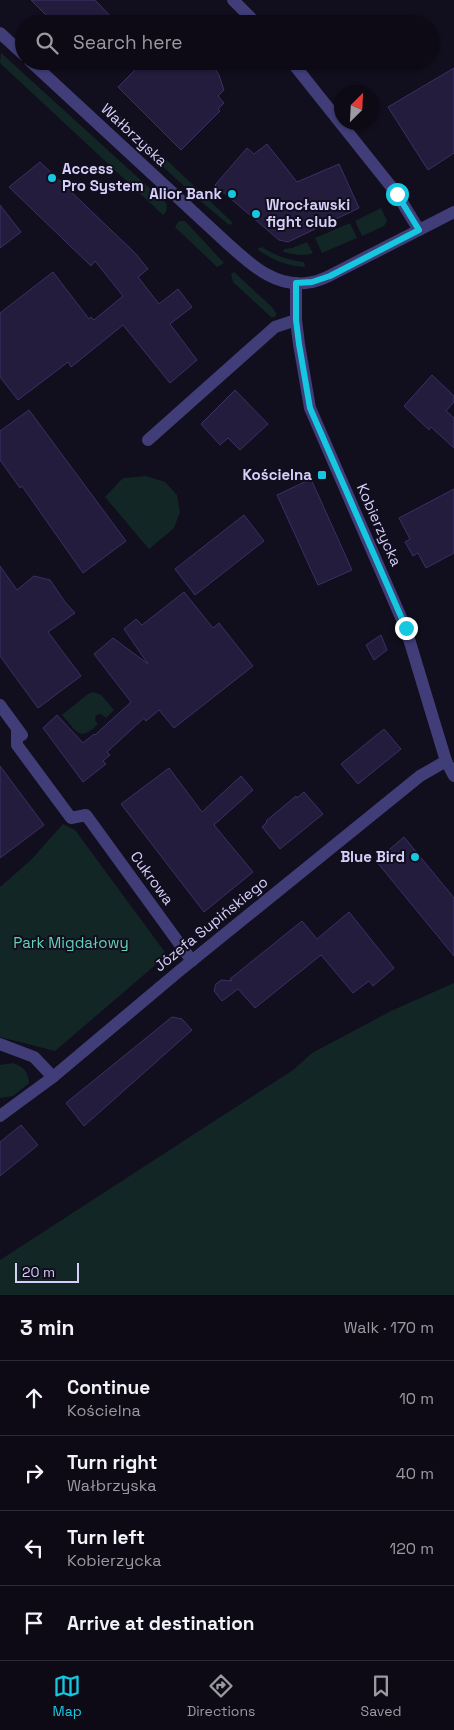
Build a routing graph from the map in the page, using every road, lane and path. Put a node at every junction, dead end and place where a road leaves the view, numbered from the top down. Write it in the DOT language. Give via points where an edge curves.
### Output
graph roads {
  1 [pos="233,0"];
  2 [pos="248,15"];
  3 [pos="0,33"];
  4 [pos="15,47"];
  5 [pos="40,70"];
  6 [pos="298,70"];
  7 [pos="454,212"];
  8 [pos="419,230"];
  9 [pos="296,283"];
  10 [pos="296,320"];
  11 [pos="148,440"];
  12 [pos="0,705"];
  13 [pos="446,761"];
  14 [pos="454,776"];
  15 [pos="192,961"];
  16 [pos="0,1044"];
  17 [pos="52,1077"];
  18 [pos="0,1116"];
  1 -- 2 [label="street"];
  3 -- 4 [label="street"];
  5 -- 9 [label="street, Wałbrzyska" via="241,256 261,272"];
  6 -- 8 [label="street" via="397,194"];
  7 -- 8 [label="street, Wałbrzyska"];
  8 -- 9 [label="street, Wałbrzyska" via="330,276"];
  9 -- 10 [label="street, Kobierzycka"];
  10 -- 11 [label="street" via="275,327"];
  10 -- 13 [label="street, Kobierzycka" via="310,408 406,628"];
  12 -- 15 [label="street, Cukrowa" via="21,734 17,745 71,818 86,815"];
  13 -- 14 [label="street, Kobierzycka"];
  13 -- 15 [label="street, Józefa Supińskiego" via="420,776"];
  15 -- 17 [label="street, Józefa Supińskiego"];
  16 -- 17 [label="street" via="34,1057"];
  17 -- 18 [label="street, Józefa Supińskiego"];
}
